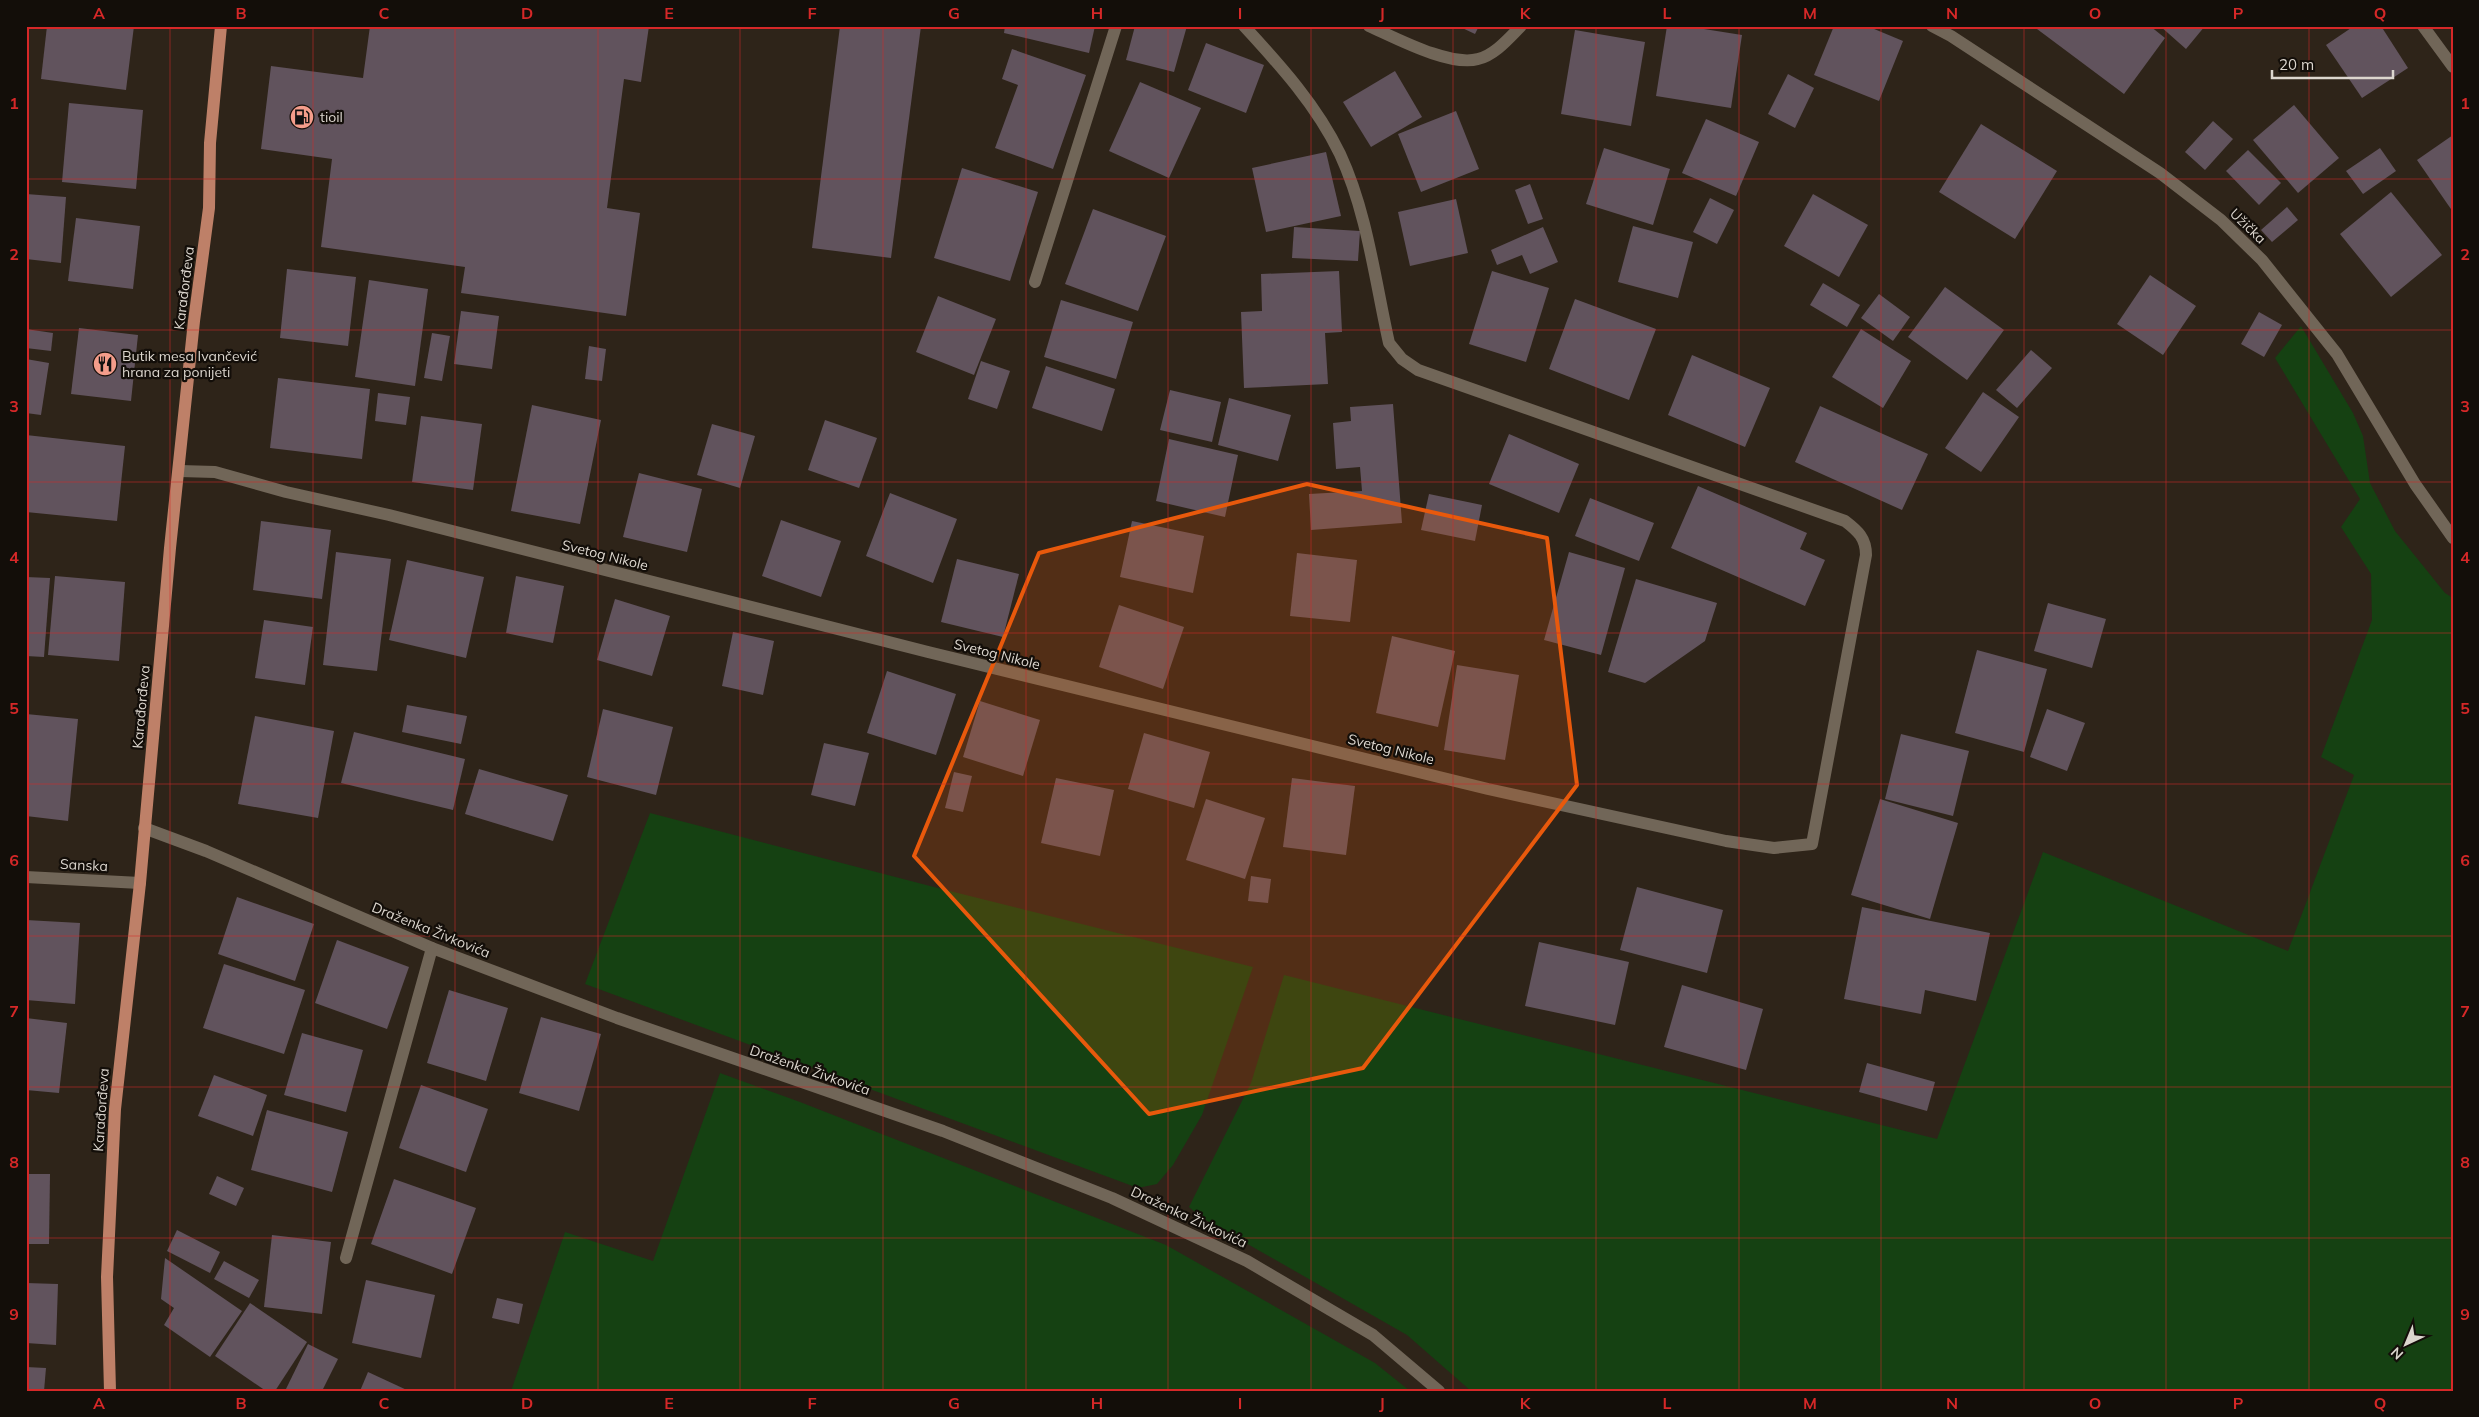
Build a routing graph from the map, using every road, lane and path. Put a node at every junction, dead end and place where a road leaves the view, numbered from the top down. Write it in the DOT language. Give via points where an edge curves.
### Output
graph roads {
  1 [pos="221,26"];
  2 [pos="1116,26"];
  3 [pos="1244,26"];
  4 [pos="1369,26"];
  5 [pos="1520,26"];
  6 [pos="1932,26"];
  7 [pos="2423,26"];
  8 [pos="2453,67"];
  9 [pos="1035,282"];
  10 [pos="180,471"];
  11 [pos="2453,538"];
  12 [pos="144,828"];
  13 [pos="26,877"];
  14 [pos="140,883"];
  15 [pos="432,948"];
  16 [pos="346,1258"];
  17 [pos="110,1391"];
  18 [pos="1439,1391"];
  1 -- 10 [label="main road, Karađorđeva" via="210,143 209,208 194,321"];
  2 -- 9 [label="street"];
  3 -- 10 [label="street, Svetog Nikole" via="1297,85 1339,153 1357,198 1389,342 1402,359 1418,370 1845,521 1858,531 1866,544 1866,555 1812,844 1774,848 1726,841 1488,789 215,472"];
  4 -- 5 [label="street" via="1447,57 1469,61 1487,55"];
  6 -- 11 [label="street, Užička" via="2160,173 2228,227 2262,260 2336,354 2415,484"];
  7 -- 8 [label="street"];
  10 -- 12 [label="main road, Karađorđeva"];
  12 -- 14 [label="main road, Karađorđeva"];
  12 -- 15 [label="street, Draženka Živkovića"];
  13 -- 14 [label="street, Sanska"];
  14 -- 17 [label="main road, Karađorđeva" via="115,1109 107,1277"];
  15 -- 16 [label="street"];
  15 -- 18 [label="street, Draženka Živkovića" via="617,1018 943,1131 1121,1202 1247,1262 1373,1335"];
}
